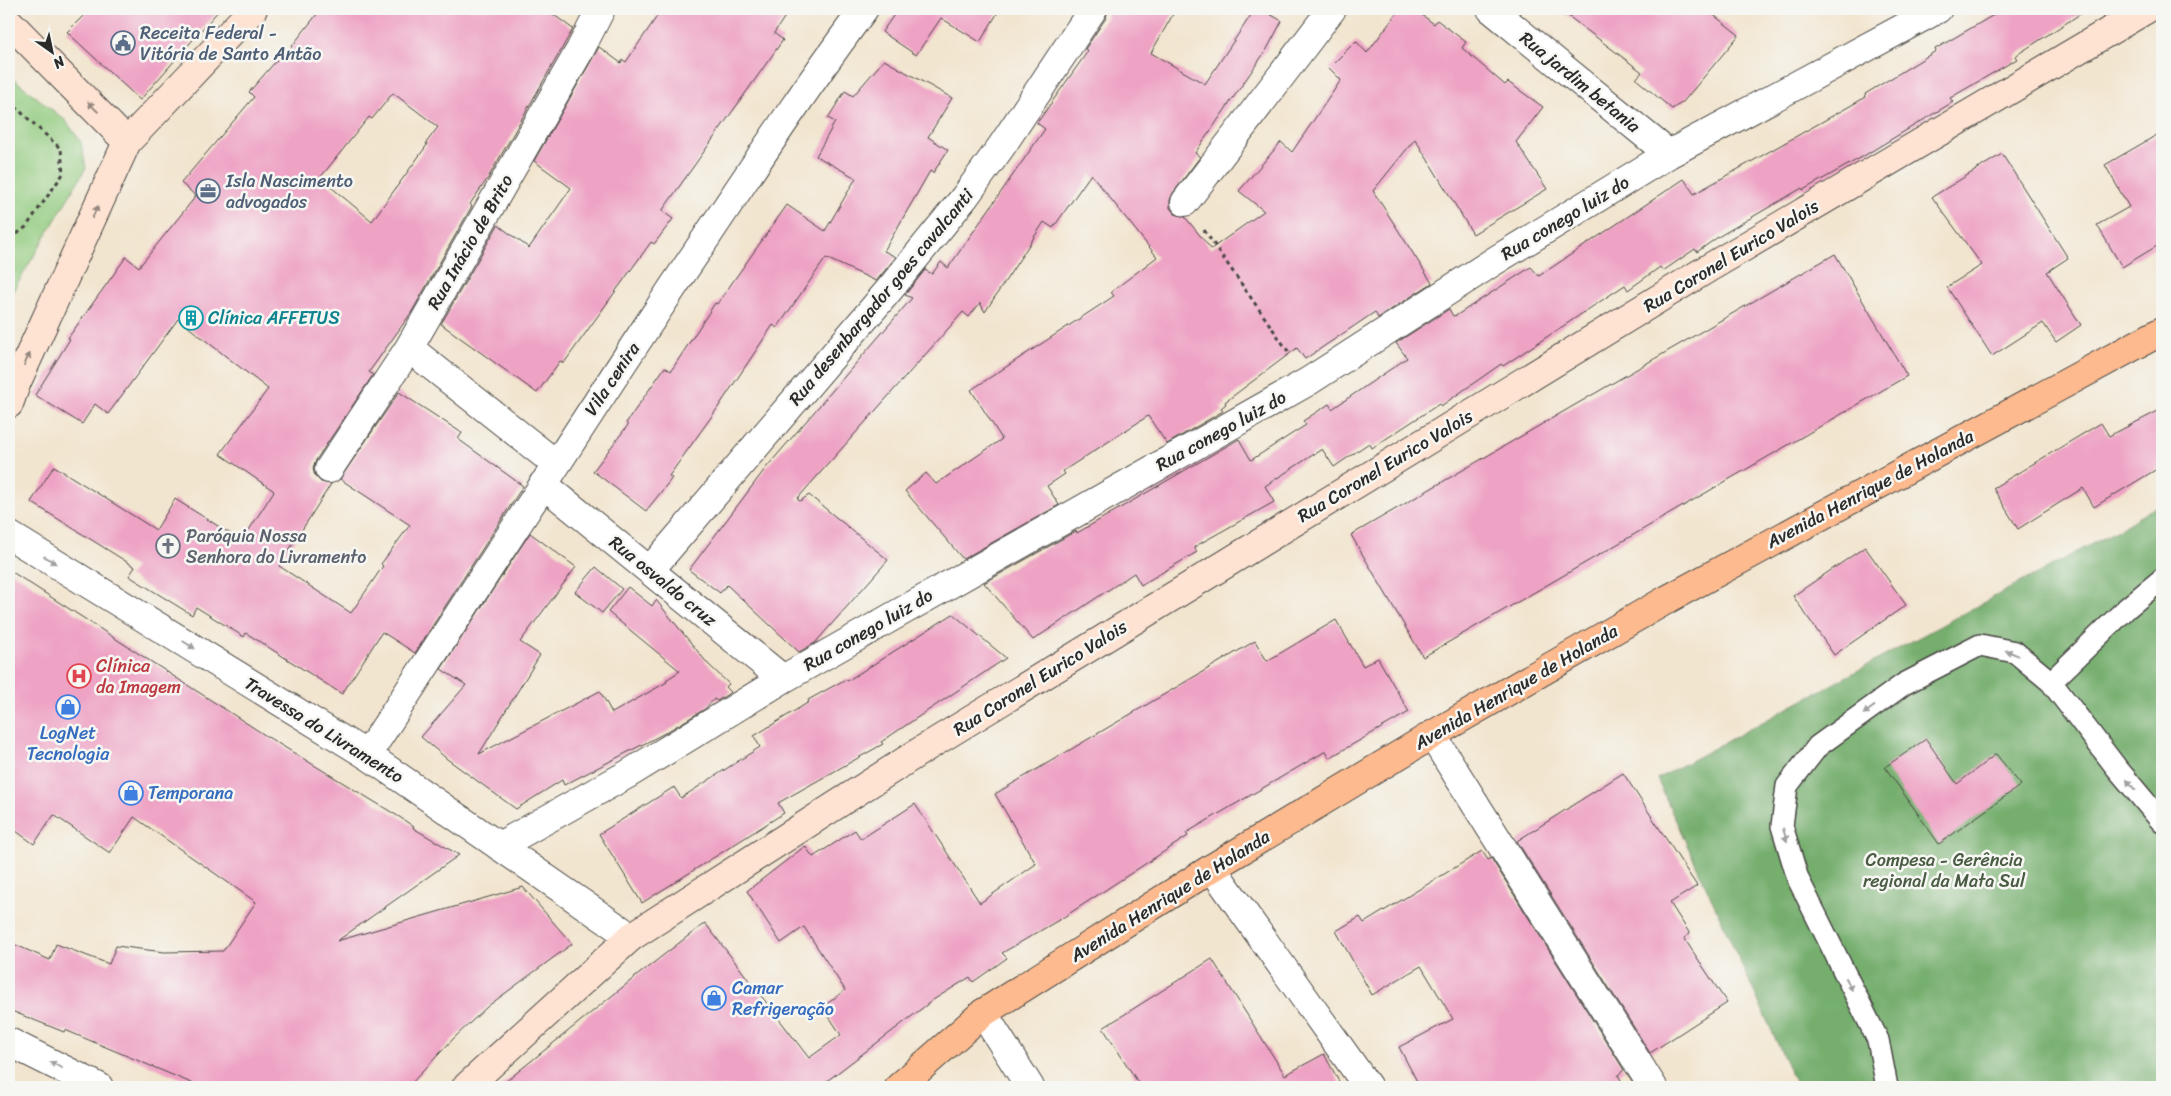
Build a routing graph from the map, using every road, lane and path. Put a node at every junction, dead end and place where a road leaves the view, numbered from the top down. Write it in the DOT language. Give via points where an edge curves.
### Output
graph roads {
  1 [pos="253,9"];
  2 [pos="601,9"];
  3 [pos="864,9"];
  4 [pos="1093,9"];
  5 [pos="1332,9"];
  6 [pos="1491,9"];
  7 [pos="1938,9"];
  8 [pos="2147,9"];
  9 [pos="9,22"];
  10 [pos="9,101"];
  11 [pos="127,142"];
  12 [pos="1669,154"];
  13 [pos="1185,202"];
  14 [pos="9,240"];
  15 [pos="2162,331"];
  16 [pos="409,348"];
  17 [pos="1310,381"];
  18 [pos="9,404"];
  19 [pos="329,469"];
  20 [pos="550,474"];
  21 [pos="9,535"];
  22 [pos="650,570"];
  23 [pos="2162,579"];
  24 [pos="783,679"];
  25 [pos="2051,682"];
  26 [pos="1432,735"];
  27 [pos="367,755"];
  28 [pos="2162,822"];
  29 [pos="499,846"];
  30 [pos="1212,868"];
  31 [pos="631,937"];
  32 [pos="983,1013"];
  33 [pos="9,1042"];
  34 [pos="99,1087"];
  35 [pos="466,1087"];
  36 [pos="899,1087"];
  37 [pos="1030,1087"];
  38 [pos="1368,1087"];
  39 [pos="1653,1087"];
  40 [pos="1887,1087"];
  1 -- 11 [label="main road"];
  2 -- 16 [label="street, Rua Inácio de Brito"];
  3 -- 20 [label="street, Vila cenira" via="817,72"];
  4 -- 22 [label="street, Rua desenbargador goes cavalcanti" via="1002,147 964,198"];
  5 -- 13 [label="street"];
  6 -- 12 [label="street, Rua jardim betania"];
  7 -- 12 [label="street, Rua conego luiz do"];
  8 -- 31 [label="main road, Rua Coronel Eurico Valois" via="1708,269 1332,499 922,750"];
  11 -- 9 [label="main road, one-way"];
  10 -- 14 [label="path" via="60,148 63,174 26,226"];
  18 -- 11 [label="main road, one-way"];
  12 -- 17 [label="street, Rua conego luiz do" via="1496,260"];
  13 -- 17 [label="path"];
  15 -- 26 [label="main road, Avenida Henrique de Holanda" via="1668,599"];
  16 -- 19 [label="street, Rua Inácio de Brito"];
  16 -- 20 [label="street, Rua osvaldo cruz"];
  17 -- 24 [label="street, Rua conego luiz do"];
  20 -- 22 [label="street, Rua osvaldo cruz"];
  20 -- 27 [label="street, Vila cenira"];
  21 -- 27 [label="street, Travessa do Livramento, one-way"];
  22 -- 24 [label="street, Rua osvaldo cruz"];
  23 -- 25 [label="lane" via="2127,608"];
  24 -- 29 [label="street, Rua conego luiz do" via="628,774"];
  28 -- 25 [label="lane, one-way"];
  25 -- 40 [label="lane, one-way" via="2015,652 1980,645 1904,684 1818,746 1787,786 1782,826 1798,879 1878,1040"];
  26 -- 30 [label="main road, Avenida Henrique de Holanda"];
  26 -- 39 [label="street"];
  27 -- 29 [label="street, Travessa do Livramento"];
  29 -- 31 [label="street, Travessa do Livramento"];
  30 -- 32 [label="main road, Avenida Henrique de Holanda"];
  30 -- 38 [label="street"];
  31 -- 35 [label="main road, Rua Coronel Eurico Valois"];
  32 -- 36 [label="main road, Avenida Henrique de Holanda"];
  32 -- 37 [label="street"];
  34 -- 33 [label="street, one-way"];
}
